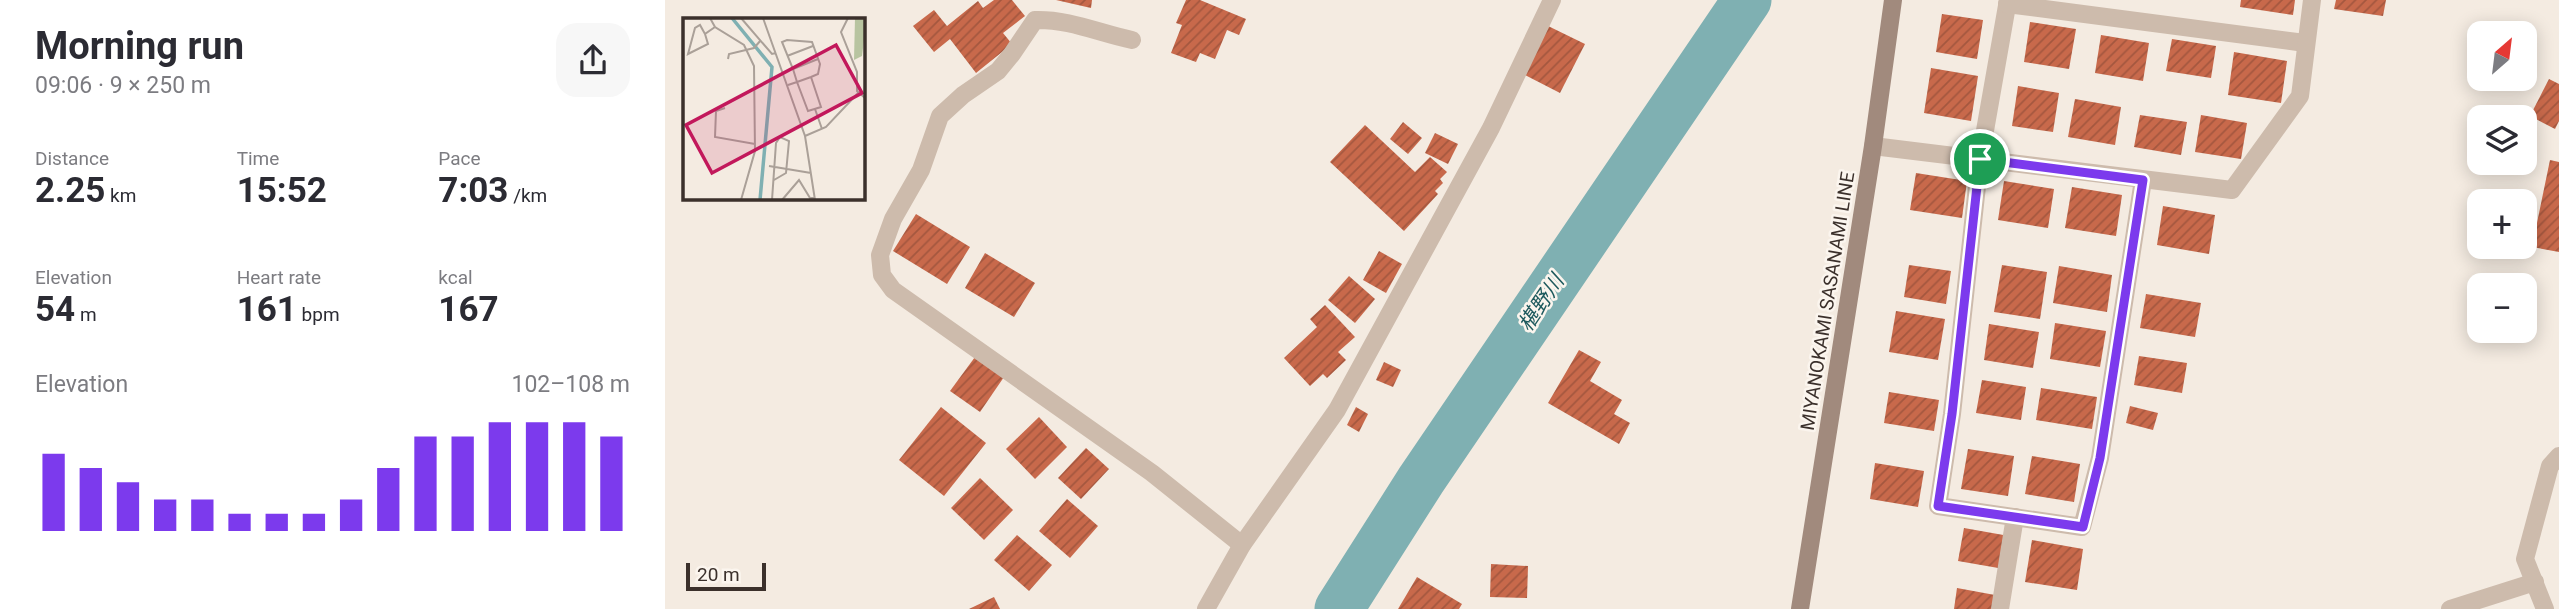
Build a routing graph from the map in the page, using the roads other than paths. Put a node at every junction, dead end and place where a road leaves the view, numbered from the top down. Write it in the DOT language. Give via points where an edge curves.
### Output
graph roads {
  1 [pos="1552,0"];
  2 [pos="1893,0"];
  3 [pos="2312,0"];
  4 [pos="2008,2"];
  5 [pos="1132,40"];
  6 [pos="2305,43"];
  7 [pos="1873,146"];
  8 [pos="1980,159"];
  9 [pos="2143,180"];
  10 [pos="2559,456"];
  11 [pos="2015,517"];
  12 [pos="1242,545"];
  13 [pos="2535,582"];
  14 [pos="1206,609"];
  15 [pos="1800,609"];
  16 [pos="2000,609"];
  17 [pos="2449,609"];
  18 [pos="2545,609"];
  1 -- 12 [label="street" via="1491,128 1337,410"];
  2 -- 7 [label="main road, MIYANOKAMI SASANAMI LINE"];
  3 -- 6 [label="street"];
  4 -- 6 [label="street"];
  4 -- 8 [label="street"];
  5 -- 12 [label="street" via="1068,22 1035,20 998,71 940,116 921,170 893,219 880,255 882,275 893,290 1152,473"];
  6 -- 9 [label="street" via="2299,96 2232,190"];
  7 -- 8 [label="street"];
  7 -- 15 [label="main road, MIYANOKAMI SASANAMI LINE"];
  8 -- 9 [label="street"];
  8 -- 11 [label="street" via="1938,506"];
  9 -- 11 [label="street" via="2100,458 2083,527"];
  10 -- 13 [label="street" via="2550,466 2525,559"];
  11 -- 16 [label="street"];
  12 -- 14 [label="street"];
  13 -- 17 [label="street"];
  13 -- 18 [label="street"];
}
